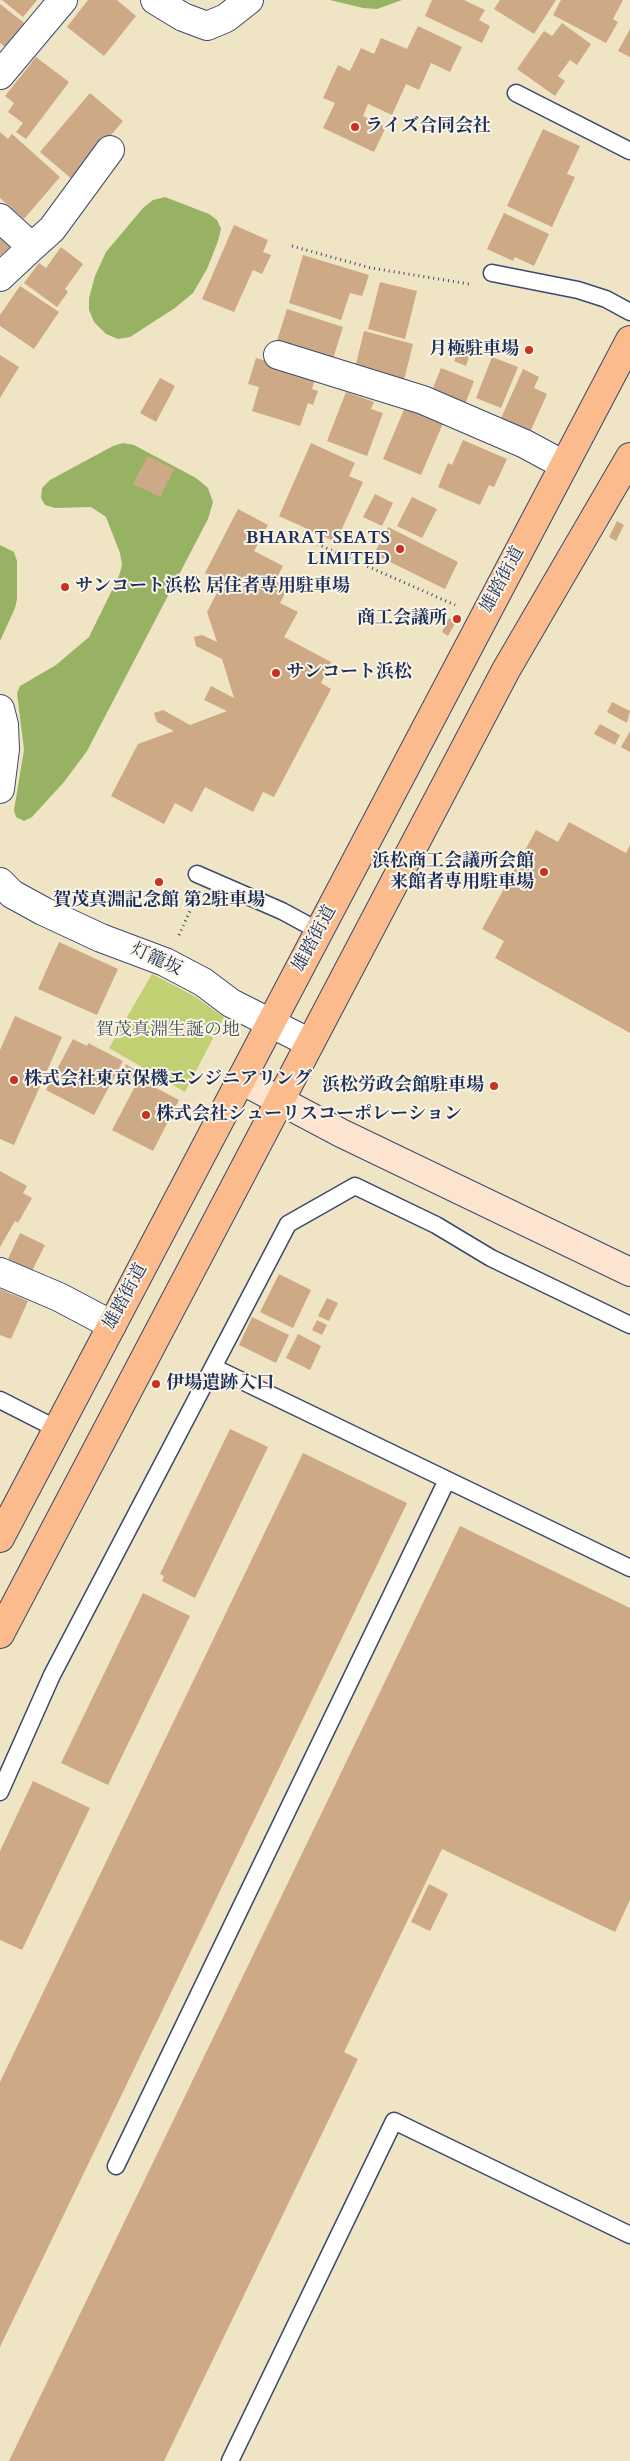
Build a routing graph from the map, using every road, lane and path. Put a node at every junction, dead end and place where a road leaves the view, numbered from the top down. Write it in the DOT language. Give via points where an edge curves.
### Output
graph roads {
  1 [pos="63,0"];
  2 [pos="155,0"];
  3 [pos="249,0"];
  4 [pos="0,75"];
  5 [pos="516,93"];
  6 [pos="110,150"];
  7 [pos="630,151"];
  8 [pos="0,218"];
  9 [pos="292,246"];
  10 [pos="32,247"];
  11 [pos="492,273"];
  12 [pos="0,277"];
  13 [pos="473,284"];
  14 [pos="630,312"];
  15 [pos="630,340"];
  16 [pos="278,355"];
  17 [pos="628,463"];
  18 [pos="564,464"];
  19 [pos="308,540"];
  20 [pos="455,605"];
  21 [pos="0,709"];
  22 [pos="0,789"];
  23 [pos="197,874"];
  24 [pos="0,882"];
  25 [pos="190,911"];
  26 [pos="320,930"];
  27 [pos="176,941"];
  28 [pos="271,1023"];
  29 [pos="310,1043"];
  30 [pos="241,1080"];
  31 [pos="280,1101"];
  32 [pos="0,1272"];
  33 [pos="630,1272"];
  34 [pos="112,1325"];
  35 [pos="630,1325"];
  36 [pos="213,1367"];
  37 [pos="0,1400"];
  38 [pos="57,1429"];
  39 [pos="447,1480"];
  40 [pos="0,1538"];
  41 [pos="630,1568"];
  42 [pos="0,1634"];
  43 [pos="0,1792"];
  44 [pos="116,2166"];
  45 [pos="630,2235"];
  46 [pos="230,2461"];
  1 -- 4 [label="street"];
  2 -- 3 [label="street" via="183,17 207,26 226,18"];
  5 -- 7 [label="lane"];
  6 -- 10 [label="street" via="52,229"];
  8 -- 10 [label="street"];
  9 -- 13 [label="path" via="371,268"];
  10 -- 12 [label="street"];
  11 -- 14 [label="lane" via="587,293"];
  15 -- 18 [label="main road, 雄踏街道"];
  16 -- 18 [label="street" via="423,400"];
  17 -- 29 [label="main road" via="506,670"];
  18 -- 26 [label="main road, 雄踏街道"];
  19 -- 20 [label="path"];
  21 -- 22 [label="street" via="5,749"];
  23 -- 26 [label="lane"];
  24 -- 28 [label="street, 灯籠坂" via="12,894 43,911 101,938 165,962 202,982 231,1003"];
  25 -- 27 [label="path"];
  26 -- 28 [label="main road, 雄踏街道"];
  28 -- 29 [label="street, 灯籠坂"];
  28 -- 30 [label="main road, 雄踏街道"];
  29 -- 31 [label="main road"];
  30 -- 31 [label="street"];
  30 -- 34 [label="main road, 雄踏街道"];
  31 -- 33 [label="street" via="350,1138"];
  31 -- 42 [label="main road"];
  32 -- 34 [label="street" via="59,1297"];
  34 -- 38 [label="main road, 雄踏街道"];
  35 -- 36 [label="lane" via="491,1258 436,1225 355,1186 288,1224"];
  36 -- 39 [label="lane"];
  36 -- 43 [label="lane" via="52,1675"];
  37 -- 38 [label="lane"];
  38 -- 40 [label="main road, 雄踏街道"];
  39 -- 41 [label="lane"];
  39 -- 44 [label="lane"];
  45 -- 46 [label="lane" via="394,2121"];
}
